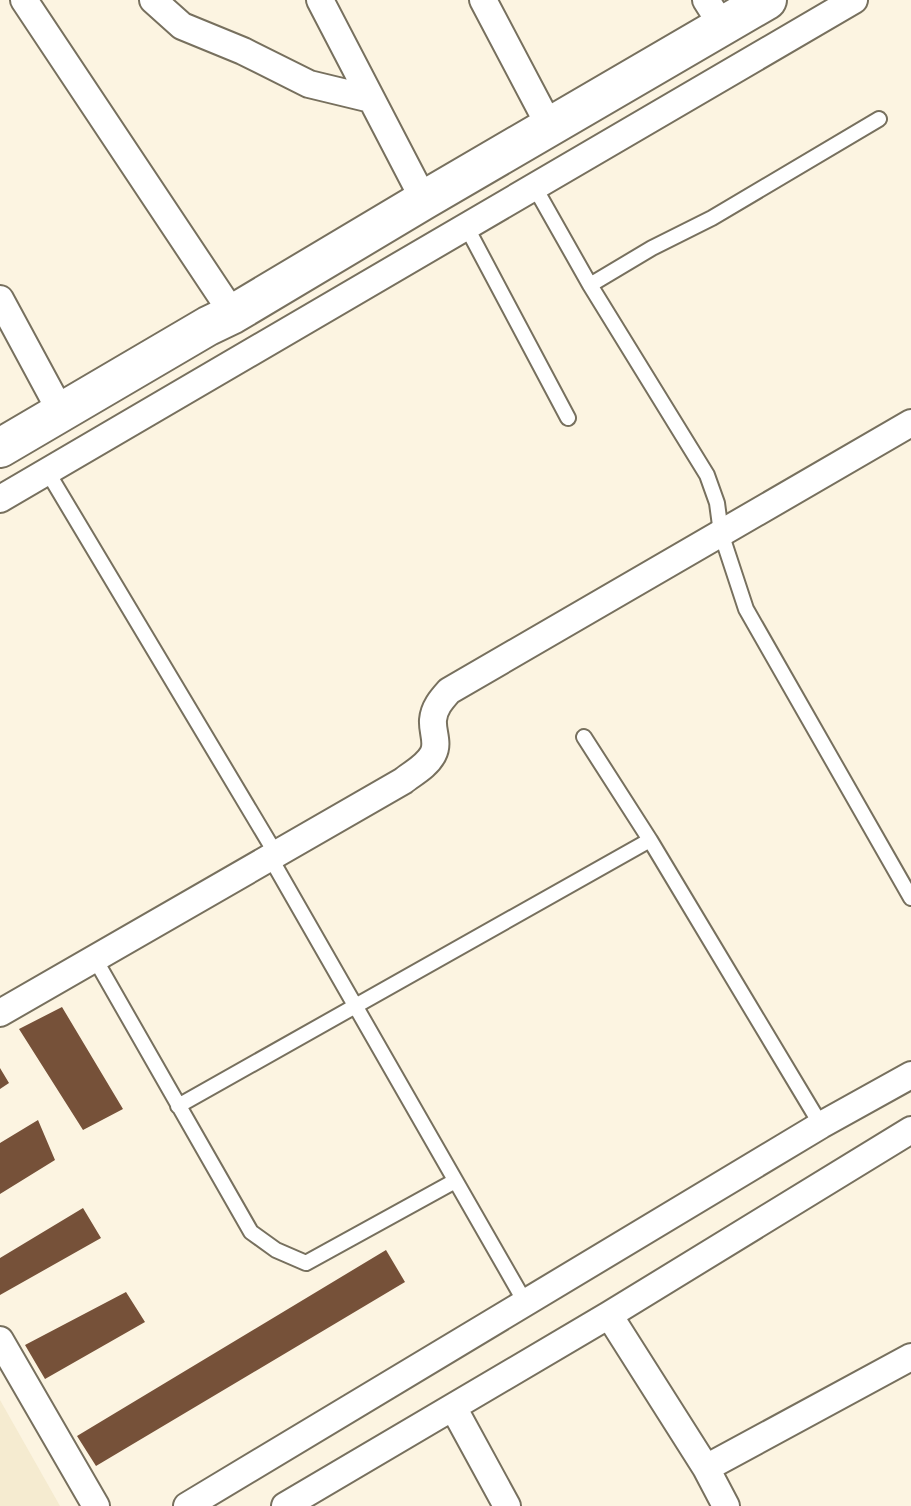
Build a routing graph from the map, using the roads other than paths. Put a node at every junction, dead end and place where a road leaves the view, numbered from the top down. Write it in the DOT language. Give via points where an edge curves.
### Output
graph roads {
  1 [pos="23,0"];
  2 [pos="153,0"];
  3 [pos="320,0"];
  4 [pos="484,0"];
  5 [pos="767,0"];
  6 [pos="854,0"];
  7 [pos="714,13"];
  8 [pos="371,99"];
  9 [pos="879,119"];
  10 [pos="550,127"];
  11 [pos="534,186"];
  12 [pos="424,200"];
  13 [pos="466,226"];
  14 [pos="590,285"];
  15 [pos="0,299"];
  16 [pos="233,314"];
  17 [pos="61,412"];
  18 [pos="568,418"];
  19 [pos="911,423"];
  20 [pos="0,448"];
  21 [pos="47,471"];
  22 [pos="0,499"];
  23 [pos="722,533"];
  24 [pos="584,737"];
  25 [pos="650,841"];
  26 [pos="273,856"];
  27 [pos="911,898"];
  28 [pos="95,959"];
  29 [pos="355,1006"];
  30 [pos="0,1013"];
  31 [pos="911,1075"];
  32 [pos="178,1106"];
  33 [pos="821,1125"];
  34 [pos="911,1129"];
  35 [pos="455,1181"];
  36 [pos="525,1303"];
  37 [pos="609,1315"];
  38 [pos="0,1340"];
  39 [pos="911,1356"];
  40 [pos="453,1407"];
  41 [pos="706,1468"];
  42 [pos="289,1505"];
  43 [pos="96,1506"];
  44 [pos="187,1506"];
  45 [pos="507,1506"];
  46 [pos="726,1506"];
  1 -- 16 [label="street"];
  2 -- 8 [label="street" via="182,26 309,84"];
  3 -- 8 [label="street"];
  4 -- 10 [label="street"];
  5 -- 7 [label="street"];
  6 -- 11 [label="street"];
  7 -- 10 [label="street"];
  8 -- 12 [label="street"];
  9 -- 14 [label="lane"];
  10 -- 12 [label="street"];
  11 -- 13 [label="street"];
  11 -- 14 [label="lane"];
  12 -- 16 [label="street"];
  13 -- 18 [label="lane"];
  13 -- 21 [label="street"];
  14 -- 23 [label="lane" via="707,475"];
  15 -- 17 [label="street"];
  16 -- 17 [label="street"];
  17 -- 20 [label="street"];
  19 -- 23 [label="street"];
  21 -- 22 [label="street"];
  21 -- 26 [label="lane"];
  23 -- 26 [label="street" via="449,691 435,712 436,740 427,762"];
  23 -- 27 [label="lane" via="746,609"];
  24 -- 25 [label="lane"];
  25 -- 29 [label="lane"];
  25 -- 33 [label="lane"];
  26 -- 28 [label="street"];
  26 -- 29 [label="lane"];
  28 -- 30 [label="street"];
  28 -- 32 [label="lane"];
  29 -- 32 [label="lane"];
  29 -- 35 [label="lane"];
  31 -- 33 [label="street"];
  32 -- 35 [label="lane" via="251,1233 306,1263"];
  33 -- 36 [label="street"];
  34 -- 37 [label="street"];
  35 -- 36 [label="lane"];
  36 -- 44 [label="street"];
  37 -- 40 [label="street"];
  37 -- 41 [label="street"];
  38 -- 43 [label="street"];
  39 -- 41 [label="street"];
  40 -- 42 [label="street"];
  40 -- 45 [label="street"];
  41 -- 46 [label="street"];
}
